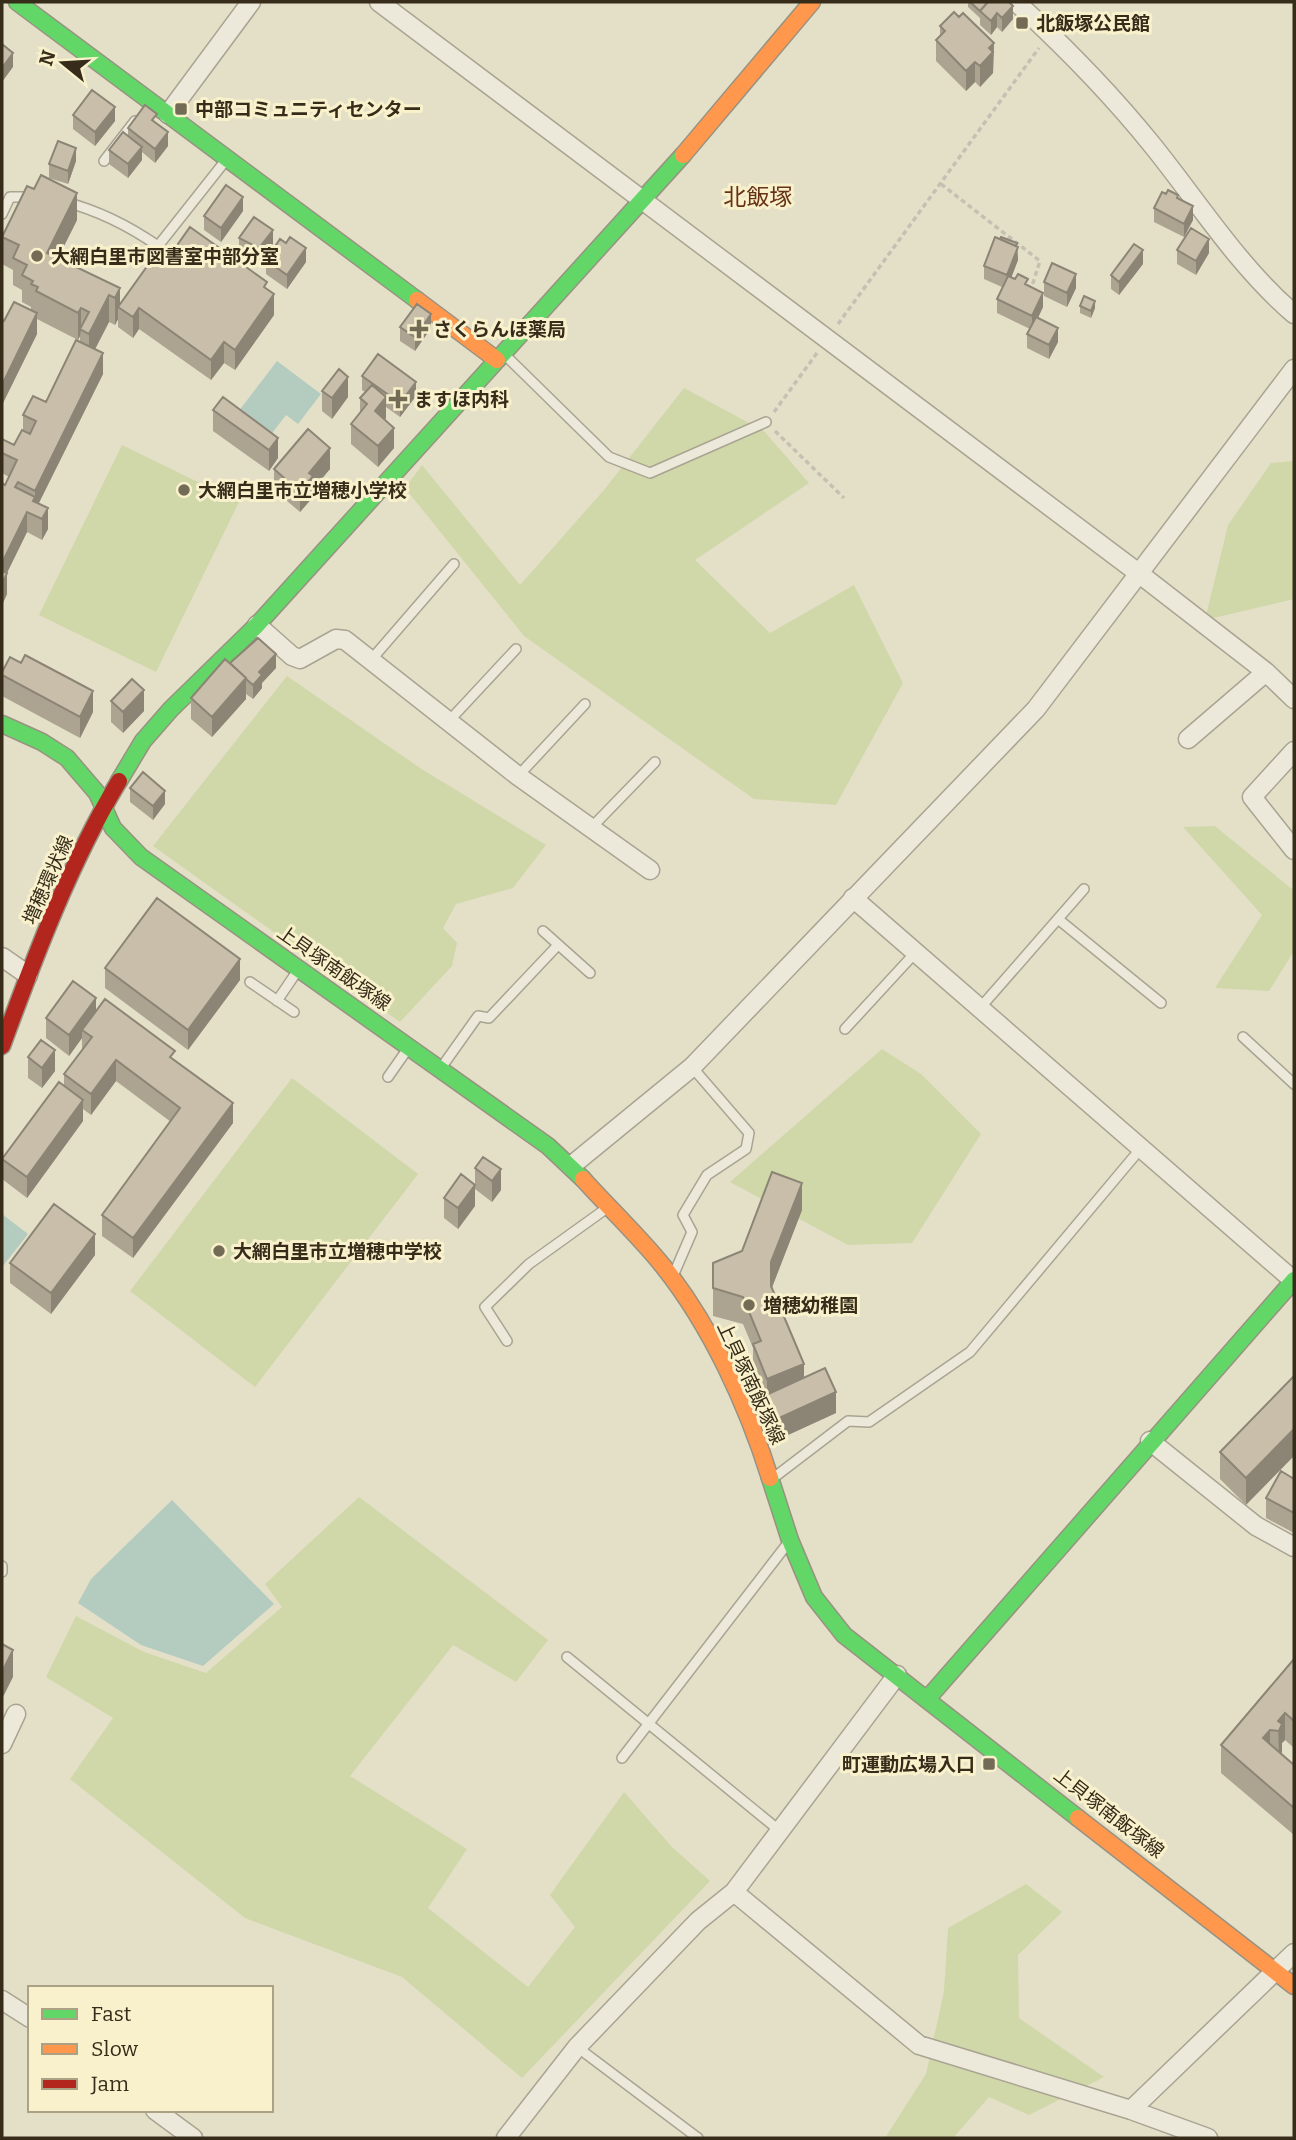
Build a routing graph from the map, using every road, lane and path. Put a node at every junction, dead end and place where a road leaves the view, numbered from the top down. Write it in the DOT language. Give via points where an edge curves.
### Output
graph roads {
  1 [pos="17,2"];
  2 [pos="251,2"];
  3 [pos="379,2"];
  4 [pos="812,2"];
  5 [pos="1016,2"];
  6 [pos="1050,33"];
  7 [pos="150,100"];
  8 [pos="168,114"];
  9 [pos="228,158"];
  10 [pos="104,161"];
  11 [pos="940,184"];
  12 [pos="44,197"];
  13 [pos="56,200"];
  14 [pos="643,200"];
  15 [pos="2,214"];
  16 [pos="1032,286"];
  17 [pos="1294,314"];
  18 [pos="827,340"];
  19 [pos="500,357"];
  20 [pos="1294,369"];
  21 [pos="766,422"];
  22 [pos="844,498"];
  23 [pos="454,564"];
  24 [pos="1140,575"];
  25 [pos="257,625"];
  26 [pos="516,649"];
  27 [pos="370,660"];
  28 [pos="1266,672"];
  29 [pos="1294,699"];
  30 [pos="584,704"];
  31 [pos="448,722"];
  32 [pos="2,724"];
  33 [pos="1188,739"];
  34 [pos="1294,751"];
  35 [pos="655,762"];
  36 [pos="518,776"];
  37 [pos="102,810"];
  38 [pos="591,828"];
  39 [pos="1294,850"];
  40 [pos="650,870"];
  41 [pos="1084,889"];
  42 [pos="853,898"];
  43 [pos="1058,919"];
  44 [pos="543,931"];
  45 [pos="558,945"];
  46 [pos="915,953"];
  47 [pos="2,957"];
  48 [pos="298,970"];
  49 [pos="590,973"];
  50 [pos="28,975"];
  51 [pos="250,982"];
  52 [pos="277,1001"];
  53 [pos="1161,1003"];
  54 [pos="980,1008"];
  55 [pos="294,1012"];
  56 [pos="845,1029"];
  57 [pos="1243,1037"];
  58 [pos="2,1046"];
  59 [pos="410,1046"];
  60 [pos="692,1067"];
  61 [pos="440,1069"];
  62 [pos="388,1077"];
  63 [pos="1294,1084"];
  64 [pos="1142,1147"];
  65 [pos="571,1166"];
  66 [pos="609,1207"];
  67 [pos="672,1279"];
  68 [pos="1294,1281"];
  69 [pos="507,1341"];
  70 [pos="1150,1441"];
  71 [pos="771,1480"];
  72 [pos="790,1540"];
  73 [pos="1294,1547"];
  74 [pos="2,1566"];
  75 [pos="2,1572"];
  76 [pos="567,1657"];
  77 [pos="897,1675"];
  78 [pos="928,1698"];
  79 [pos="16,1714"];
  80 [pos="649,1723"];
  81 [pos="2,1744"];
  82 [pos="622,1758"];
  83 [pos="780,1831"];
  84 [pos="734,1892"];
  85 [pos="1294,1954"];
  86 [pos="1277,1972"];
  87 [pos="1294,1986"];
  88 [pos="2,2000"];
  89 [pos="28,2017"];
  90 [pos="577,2047"];
  91 [pos="1131,2110"];
  92 [pos="158,2112"];
  93 [pos="193,2138"];
  94 [pos="506,2138"];
  95 [pos="698,2138"];
  96 [pos="1208,2138"];
  1 -- 7 [label="street"];
  2 -- 8 [label="street"];
  3 -- 14 [label="street"];
  4 -- 14 [label="street, 増穂環状線"];
  5 -- 6 [label="street"];
  6 -- 11 [label="path"];
  6 -- 17 [label="street" via="1151,144 1260,285"];
  7 -- 8 [label="street"];
  7 -- 10 [label="lane"];
  8 -- 9 [label="street"];
  9 -- 13 [label="lane" via="159,246 92,209"];
  9 -- 19 [label="street"];
  11 -- 16 [label="path" via="1040,261"];
  11 -- 18 [label="path"];
  12 -- 15 [label="lane" via="10,197"];
  14 -- 18 [label="street"];
  14 -- 19 [label="street, 増穂環状線"];
  18 -- 21 [label="path"];
  18 -- 24 [label="street"];
  19 -- 21 [label="lane" via="609,457 650,474"];
  19 -- 25 [label="street, 増穂環状線"];
  20 -- 24 [label="street"];
  21 -- 22 [label="path"];
  23 -- 27 [label="lane"];
  24 -- 28 [label="street"];
  24 -- 42 [label="street" via="1036,709"];
  25 -- 27 [label="street" via="300,659 336,639 345,640"];
  25 -- 37 [label="street, 増穂環状線" via="143,741"];
  26 -- 31 [label="lane"];
  27 -- 31 [label="street"];
  28 -- 29 [label="street"];
  28 -- 33 [label="street"];
  30 -- 36 [label="lane"];
  31 -- 36 [label="street"];
  32 -- 37 [label="street, 上貝塚南飯塚線" via="67,758 97,793"];
  34 -- 39 [label="street" via="1252,797"];
  35 -- 38 [label="lane"];
  36 -- 38 [label="street"];
  37 -- 48 [label="street, 上貝塚南飯塚線" via="141,857"];
  37 -- 50 [label="street, 増穂環状線"];
  38 -- 40 [label="street"];
  41 -- 43 [label="lane"];
  42 -- 46 [label="street"];
  42 -- 60 [label="street"];
  43 -- 53 [label="lane"];
  43 -- 54 [label="lane"];
  44 -- 45 [label="lane"];
  45 -- 49 [label="lane"];
  45 -- 61 [label="lane" via="489,1018 478,1016"];
  46 -- 54 [label="street"];
  46 -- 56 [label="lane"];
  47 -- 50 [label="street"];
  48 -- 52 [label="lane"];
  48 -- 59 [label="street, 上貝塚南飯塚線"];
  50 -- 58 [label="street, 増穂環状線"];
  51 -- 52 [label="lane"];
  52 -- 55 [label="lane"];
  54 -- 64 [label="street"];
  57 -- 63 [label="lane"];
  59 -- 61 [label="street, 上貝塚南飯塚線"];
  59 -- 62 [label="lane"];
  60 -- 65 [label="street"];
  60 -- 67 [label="lane" via="750,1139 746,1149 707,1175 683,1215 692,1232"];
  61 -- 65 [label="street, 上貝塚南飯塚線"];
  64 -- 68 [label="street"];
  64 -- 71 [label="lane" via="970,1352 869,1422 848,1421"];
  65 -- 66 [label="street, 上貝塚南飯塚線"];
  66 -- 67 [label="street, 上貝塚南飯塚線"];
  66 -- 69 [label="lane" via="529,1264 485,1307"];
  67 -- 71 [label="street, 上貝塚南飯塚線" via="726,1370"];
  68 -- 70 [label="street"];
  70 -- 73 [label="street" via="1256,1526"];
  70 -- 78 [label="street"];
  71 -- 72 [label="street, 上貝塚南飯塚線"];
  72 -- 77 [label="street, 上貝塚南飯塚線" via="814,1597 844,1635"];
  72 -- 80 [label="lane"];
  74 -- 75 [label="lane"];
  76 -- 80 [label="lane"];
  77 -- 78 [label="street, 上貝塚南飯塚線"];
  77 -- 83 [label="street"];
  78 -- 86 [label="street, 上貝塚南飯塚線"];
  79 -- 81 [label="street"];
  80 -- 82 [label="lane"];
  80 -- 83 [label="lane"];
  83 -- 84 [label="street"];
  84 -- 90 [label="street" via="698,1921"];
  84 -- 91 [label="street" via="919,2045"];
  85 -- 86 [label="street"];
  86 -- 87 [label="street, 上貝塚南飯塚線"];
  86 -- 91 [label="street"];
  88 -- 89 [label="street"];
  90 -- 94 [label="street"];
  90 -- 95 [label="lane"];
  91 -- 96 [label="street"];
  92 -- 93 [label="street"];
}
